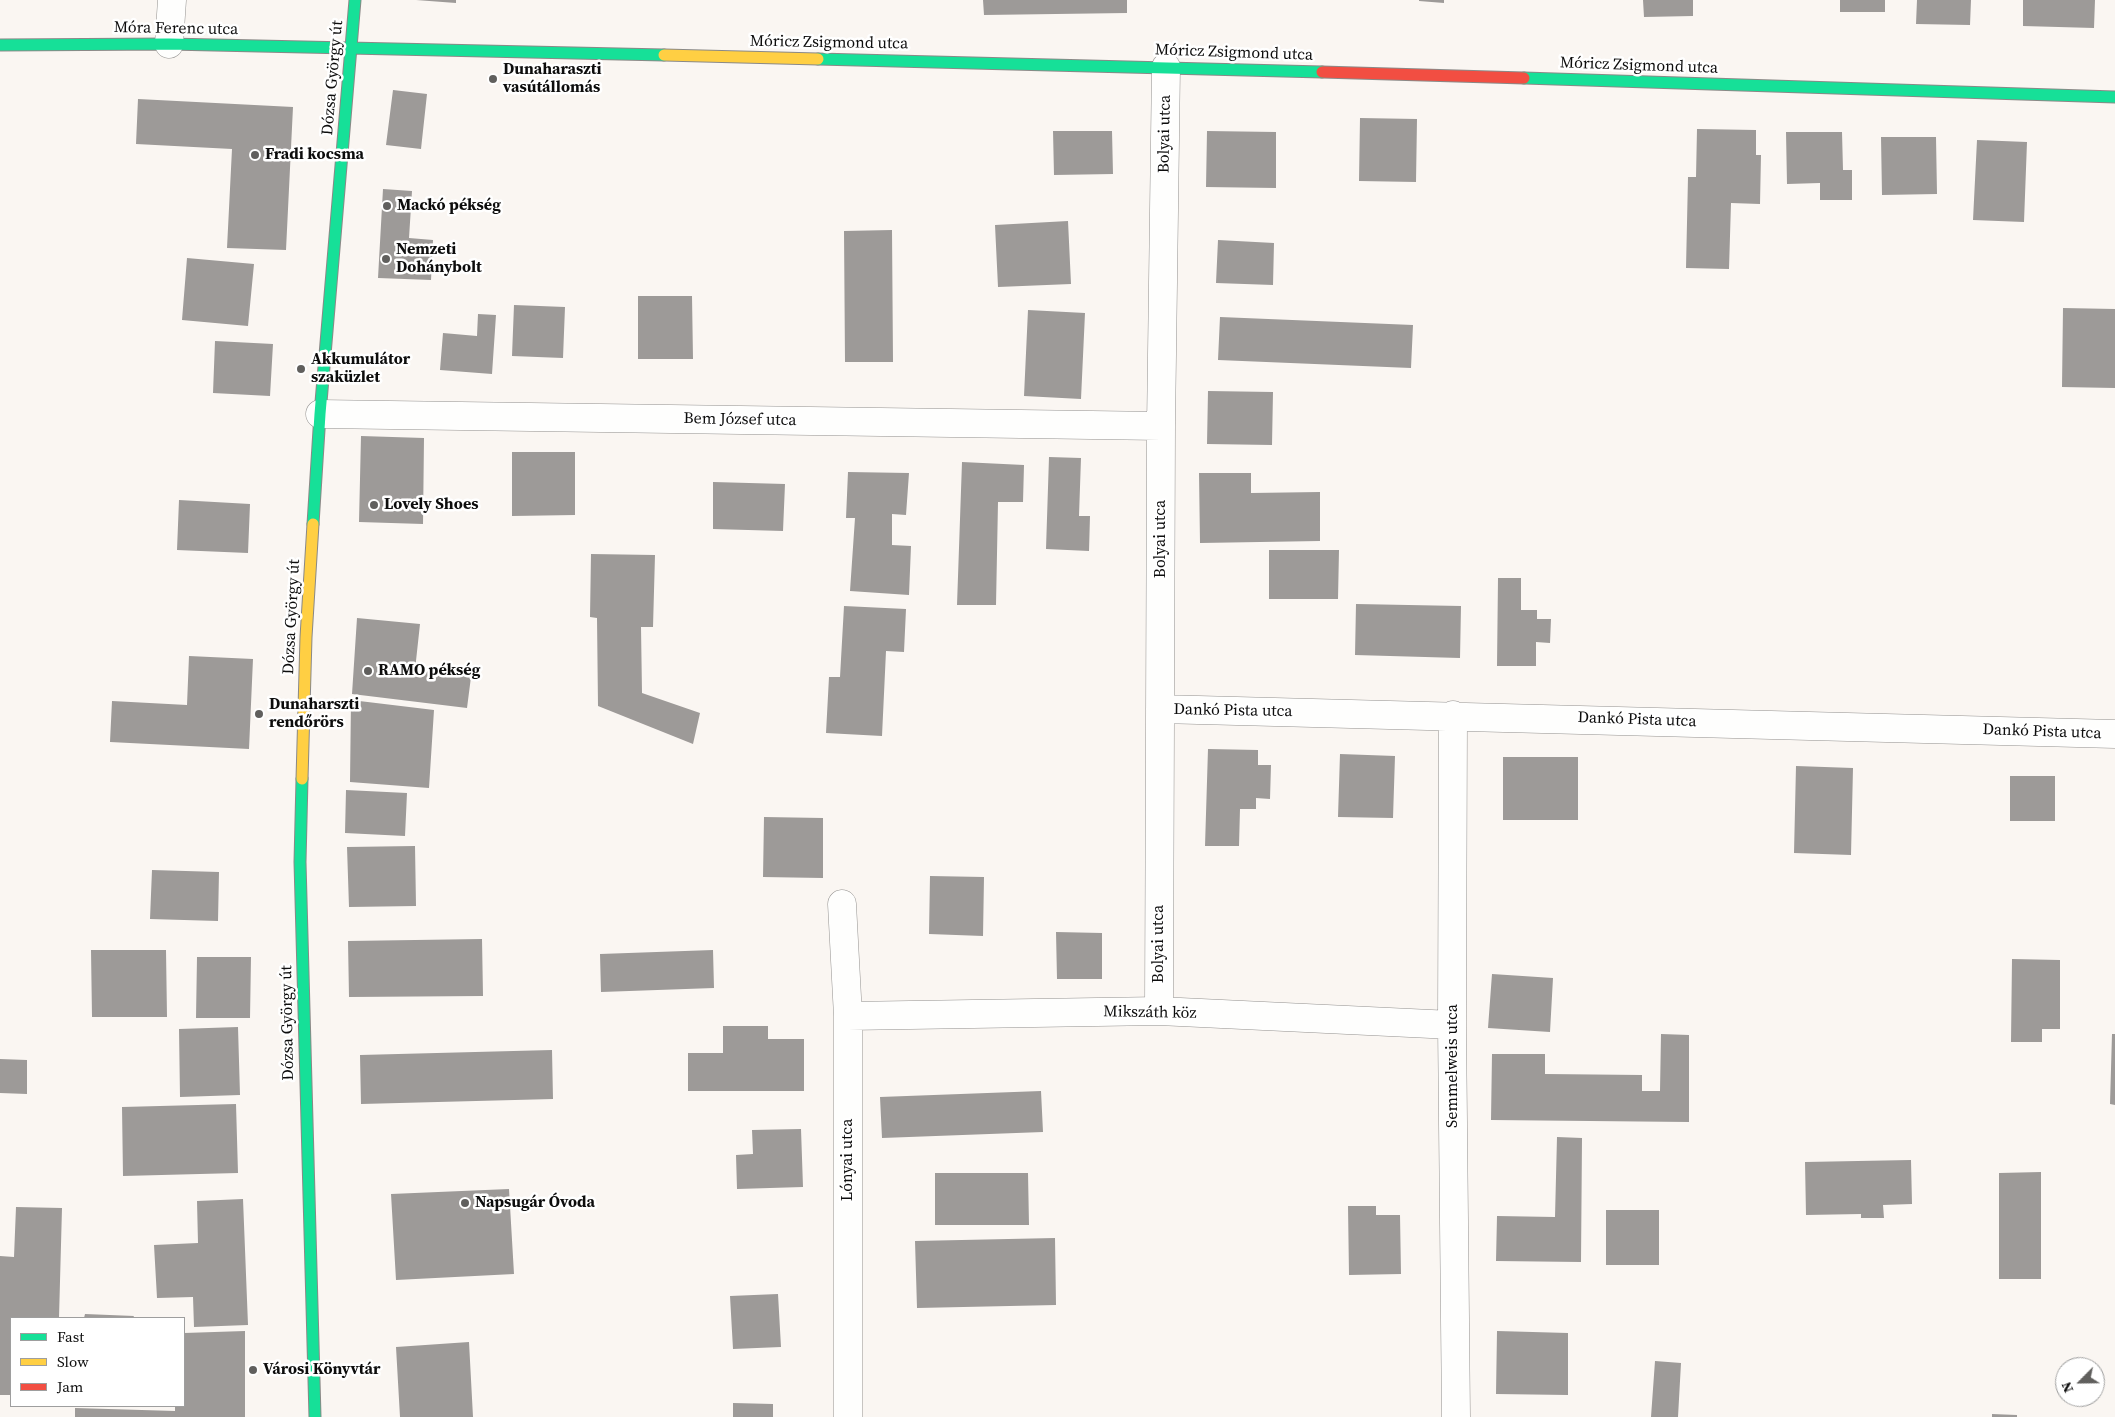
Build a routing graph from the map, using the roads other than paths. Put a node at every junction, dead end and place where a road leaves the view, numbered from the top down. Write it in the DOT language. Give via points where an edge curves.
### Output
graph roads {
  1 [pos="172,0"];
  2 [pos="355,0"];
  3 [pos="169,44"];
  4 [pos="0,45"];
  5 [pos="352,48"];
  6 [pos="1166,67"];
  7 [pos="2115,97"];
  8 [pos="320,414"];
  9 [pos="1161,426"];
  10 [pos="1160,709"];
  11 [pos="1453,715"];
  12 [pos="2115,734"];
  13 [pos="842,904"];
  14 [pos="1159,1011"];
  15 [pos="848,1016"];
  16 [pos="1452,1025"];
  17 [pos="315,1417"];
  18 [pos="848,1417"];
  19 [pos="1456,1417"];
  1 -- 3 [label="street"];
  2 -- 5 [label="street, Dózsa György út"];
  3 -- 4 [label="street, Móra Ferenc utca"];
  3 -- 5 [label="street, Móra Ferenc utca"];
  5 -- 6 [label="street, Móricz Zsigmond utca"];
  5 -- 8 [label="street, Dózsa György út"];
  6 -- 7 [label="street, Móricz Zsigmond utca"];
  6 -- 9 [label="street, Bolyai utca"];
  8 -- 9 [label="street, Bem József utca"];
  8 -- 17 [label="street, Dózsa György út" via="306,637 300,862"];
  9 -- 10 [label="street, Bolyai utca"];
  10 -- 11 [label="street, Dankó Pista utca"];
  10 -- 14 [label="street, Bolyai utca"];
  11 -- 12 [label="street, Dankó Pista utca"];
  11 -- 16 [label="street, Semmelweis utca"];
  13 -- 15 [label="street, Lónyai utca"];
  14 -- 15 [label="street, Mikszáth köz"];
  14 -- 16 [label="street, Mikszáth köz"];
  15 -- 18 [label="street, Lónyai utca"];
  16 -- 19 [label="street, Semmelweis utca"];
}
